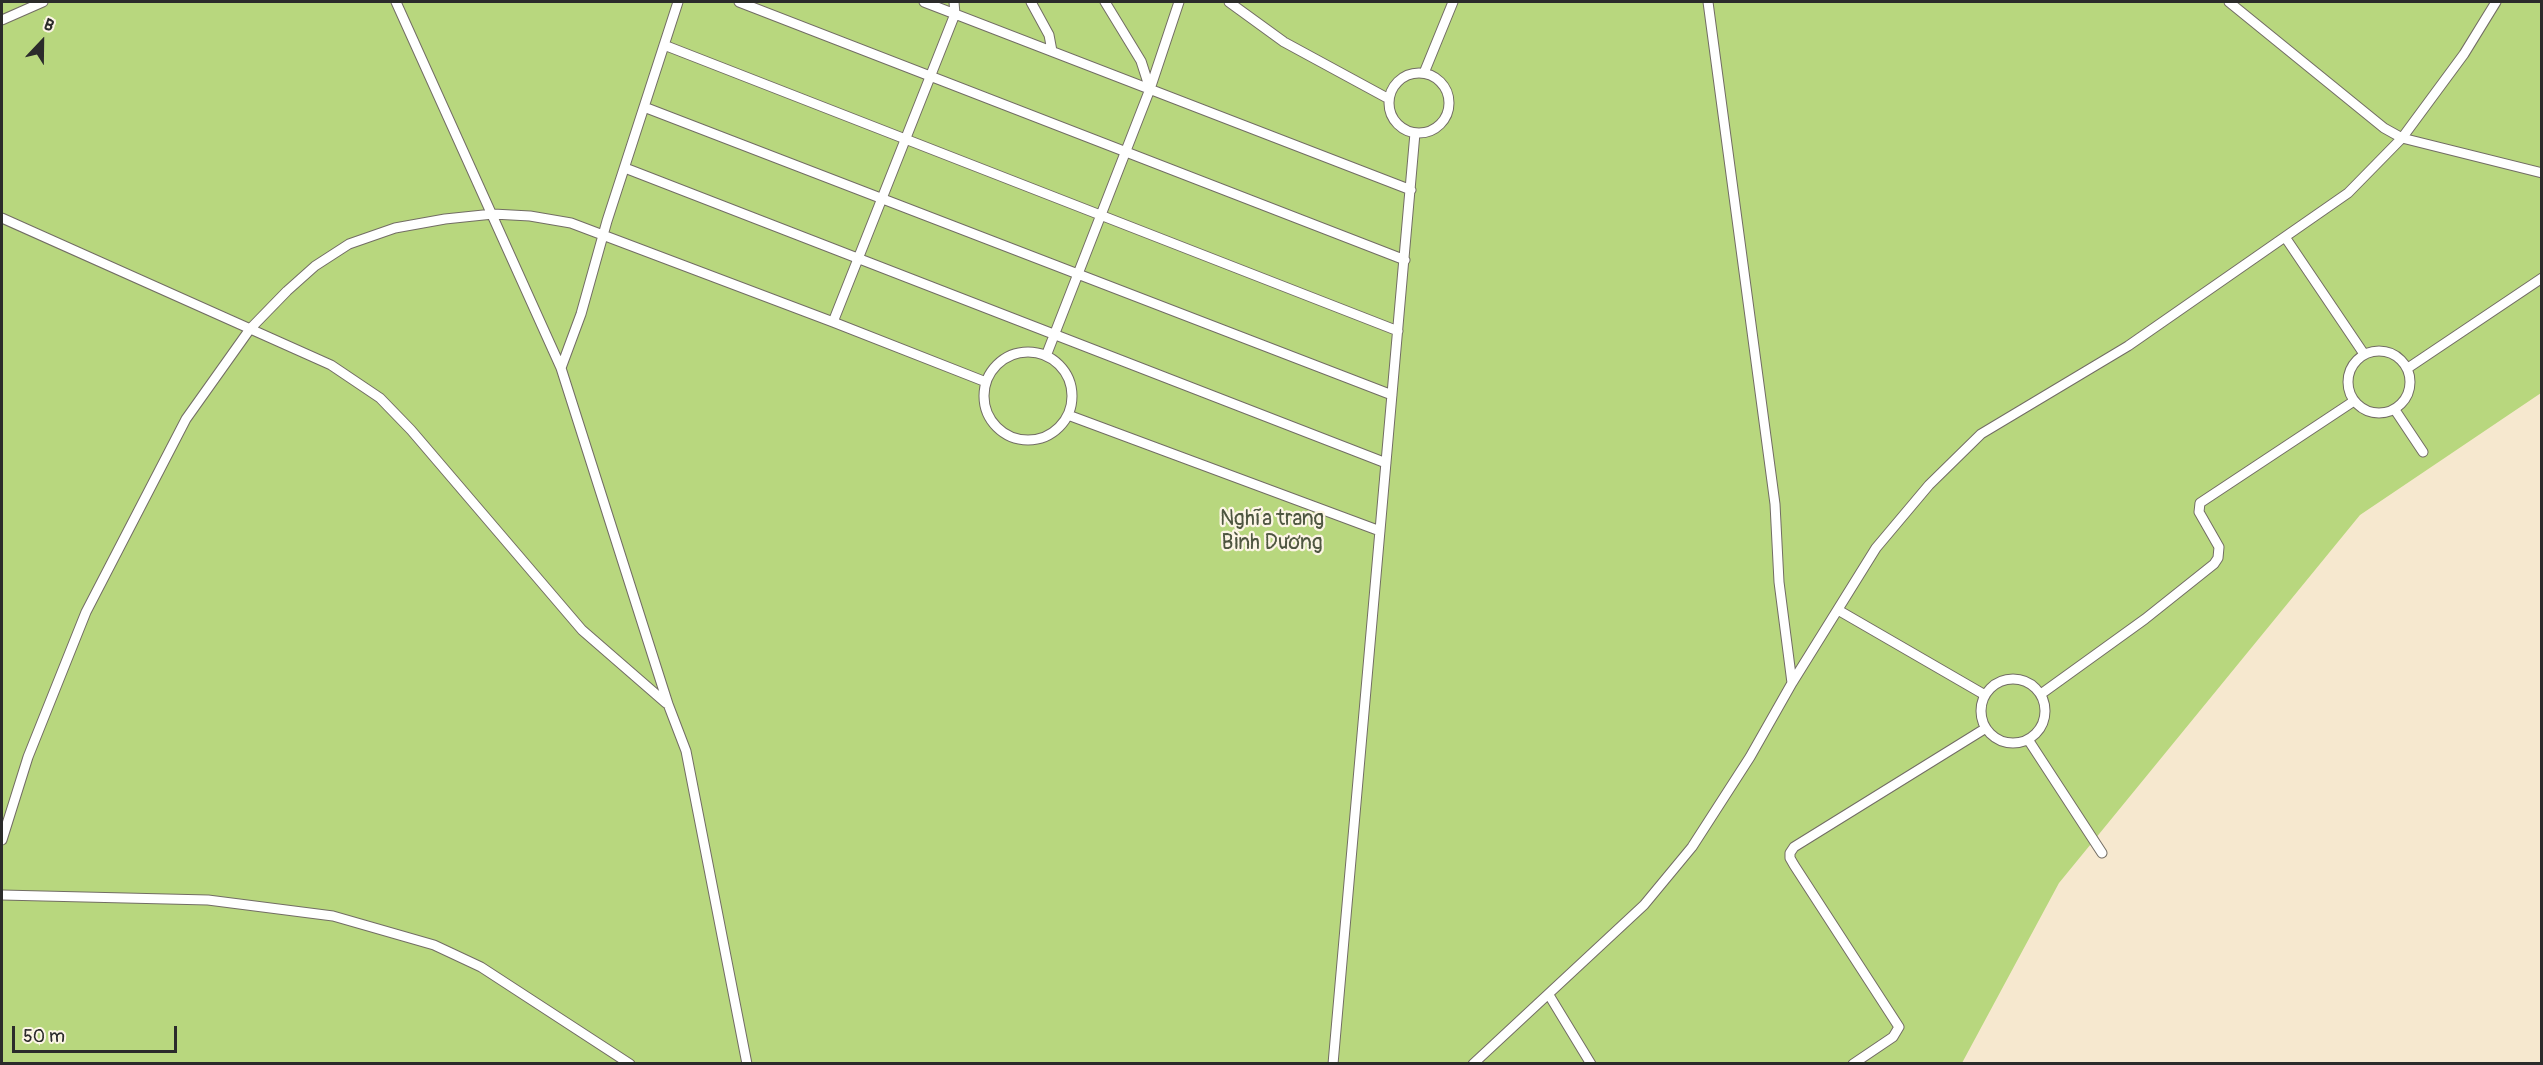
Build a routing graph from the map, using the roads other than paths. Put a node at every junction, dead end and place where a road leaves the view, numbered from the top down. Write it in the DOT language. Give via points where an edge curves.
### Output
graph roads {
  1 [pos="43,2"];
  2 [pos="396,2"];
  3 [pos="678,2"];
  4 [pos="739,2"];
  5 [pos="924,2"];
  6 [pos="954,2"];
  7 [pos="1031,2"];
  8 [pos="1105,2"];
  9 [pos="1179,2"];
  10 [pos="1229,2"];
  11 [pos="1453,2"];
  12 [pos="1708,2"];
  13 [pos="2229,2"];
  14 [pos="2496,2"];
  15 [pos="955,14"];
  16 [pos="2,20"];
  17 [pos="664,45"];
  18 [pos="1052,51"];
  19 [pos="1424,73"];
  20 [pos="931,76"];
  21 [pos="1150,89"];
  22 [pos="1389,99"];
  23 [pos="644,107"];
  24 [pos="1415,133"];
  25 [pos="2402,138"];
  26 [pos="906,140"];
  27 [pos="1126,152"];
  28 [pos="625,168"];
  29 [pos="2541,173"];
  30 [pos="1411,190"];
  31 [pos="882,198"];
  32 [pos="493,214"];
  33 [pos="1101,215"];
  34 [pos="2,218"];
  35 [pos="604,234"];
  36 [pos="2285,237"];
  37 [pos="859,259"];
  38 [pos="1405,260"];
  39 [pos="1078,274"];
  40 [pos="2541,278"];
  41 [pos="833,322"];
  42 [pos="250,329"];
  43 [pos="1398,331"];
  44 [pos="1054,334"];
  45 [pos="2364,354"];
  46 [pos="1046,356"];
  47 [pos="561,368"];
  48 [pos="2408,368"];
  49 [pos="986,382"];
  50 [pos="1392,395"];
  51 [pos="2354,401"];
  52 [pos="2395,410"];
  53 [pos="1068,415"];
  54 [pos="2423,452"];
  55 [pos="1386,463"];
  56 [pos="1380,531"];
  57 [pos="1838,610"];
  58 [pos="1792,683"];
  59 [pos="2041,694"];
  60 [pos="1985,695"];
  61 [pos="668,704"];
  62 [pos="1986,728"];
  63 [pos="2029,741"];
  64 [pos="2,840"];
  65 [pos="2102,853"];
  66 [pos="2,895"];
  67 [pos="1549,995"];
  68 [pos="630,1064"];
  69 [pos="747,1064"];
  70 [pos="1333,1064"];
  71 [pos="1473,1064"];
  72 [pos="1591,1064"];
  73 [pos="1853,1064"];
  1 -- 16 [label="lane"];
  2 -- 32 [label="lane"];
  3 -- 17 [label="lane"];
  4 -- 20 [label="lane"];
  5 -- 15 [label="lane"];
  6 -- 15 [label="lane"];
  7 -- 18 [label="lane" via="1049,35"];
  8 -- 21 [label="lane" via="1141,61"];
  9 -- 21 [label="lane"];
  10 -- 22 [label="lane" via="1284,42"];
  11 -- 19 [label="lane"];
  12 -- 58 [label="lane" via="1775,504 1779,582"];
  13 -- 25 [label="lane" via="2384,128"];
  14 -- 25 [label="lane" via="2464,54"];
  15 -- 18 [label="lane"];
  15 -- 20 [label="lane"];
  17 -- 23 [label="lane"];
  17 -- 26 [label="lane"];
  18 -- 21 [label="lane"];
  19 -- 22 [label="lane" via="1399,79"];
  19 -- 24 [label="lane" via="1441,82 1449,100 1448,110 1438,126"];
  20 -- 26 [label="lane"];
  20 -- 27 [label="lane"];
  21 -- 27 [label="lane"];
  21 -- 30 [label="lane"];
  22 -- 24 [label="lane" via="1394,120"];
  23 -- 28 [label="lane"];
  23 -- 31 [label="lane"];
  24 -- 30 [label="lane"];
  25 -- 29 [label="lane"];
  25 -- 36 [label="lane" via="2348,193"];
  26 -- 31 [label="lane"];
  26 -- 33 [label="lane"];
  27 -- 33 [label="lane"];
  27 -- 38 [label="lane"];
  28 -- 35 [label="lane"];
  28 -- 37 [label="lane"];
  30 -- 38 [label="lane"];
  31 -- 37 [label="lane"];
  31 -- 39 [label="lane"];
  32 -- 35 [label="lane" via="571,223"];
  32 -- 42 [label="lane" via="395,228 350,244 301,279"];
  32 -- 47 [label="lane"];
  33 -- 39 [label="lane"];
  33 -- 43 [label="lane"];
  34 -- 42 [label="lane"];
  35 -- 41 [label="lane"];
  35 -- 47 [label="lane"];
  36 -- 45 [label="lane"];
  36 -- 57 [label="lane" via="2128,346 1981,434 1929,485 1876,548"];
  37 -- 41 [label="lane"];
  37 -- 44 [label="lane"];
  38 -- 43 [label="lane"];
  39 -- 44 [label="lane"];
  39 -- 50 [label="lane"];
  40 -- 48 [label="lane"];
  41 -- 49 [label="lane"];
  42 -- 61 [label="lane" via="331,365 380,398 582,630"];
  42 -- 64 [label="lane" via="186,419 86,612 28,757"];
  43 -- 50 [label="lane"];
  44 -- 46 [label="lane"];
  44 -- 55 [label="lane"];
  45 -- 48 [label="lane" via="2390,352"];
  45 -- 51 [label="lane" via="2348,375 2349,393"];
  46 -- 49 [label="lane" via="1031,352 1009,357 999,363"];
  46 -- 53 [label="lane" via="1062,368 1068,379 1072,397"];
  47 -- 61 [label="lane"];
  48 -- 52 [label="lane" via="2410,389"];
  49 -- 53 [label="lane" via="984,395 991,420 1012,437 1038,439 1060,426"];
  50 -- 55 [label="lane"];
  51 -- 52 [label="lane" via="2377,414"];
  51 -- 59 [label="lane" via="2200,503 2199,512 2219,547 2214,564"];
  52 -- 54 [label="lane"];
  53 -- 56 [label="lane"];
  55 -- 56 [label="lane"];
  56 -- 70 [label="lane"];
  57 -- 58 [label="lane"];
  57 -- 60 [label="lane"];
  58 -- 67 [label="lane" via="1750,758 1692,847 1644,905"];
  59 -- 60 [label="lane" via="2035,686 2016,678 1996,683"];
  59 -- 63 [label="lane" via="2044,723"];
  60 -- 62 [label="lane" via="1981,705"];
  61 -- 69 [label="lane" via="686,751"];
  62 -- 63 [label="lane" via="2001,741"];
  62 -- 73 [label="lane" via="1790,853 1899,1027 1893,1037"];
  63 -- 65 [label="lane"];
  66 -- 68 [label="lane" via="208,900 333,916 434,945 481,967"];
  67 -- 71 [label="lane"];
  67 -- 72 [label="lane"];
}
